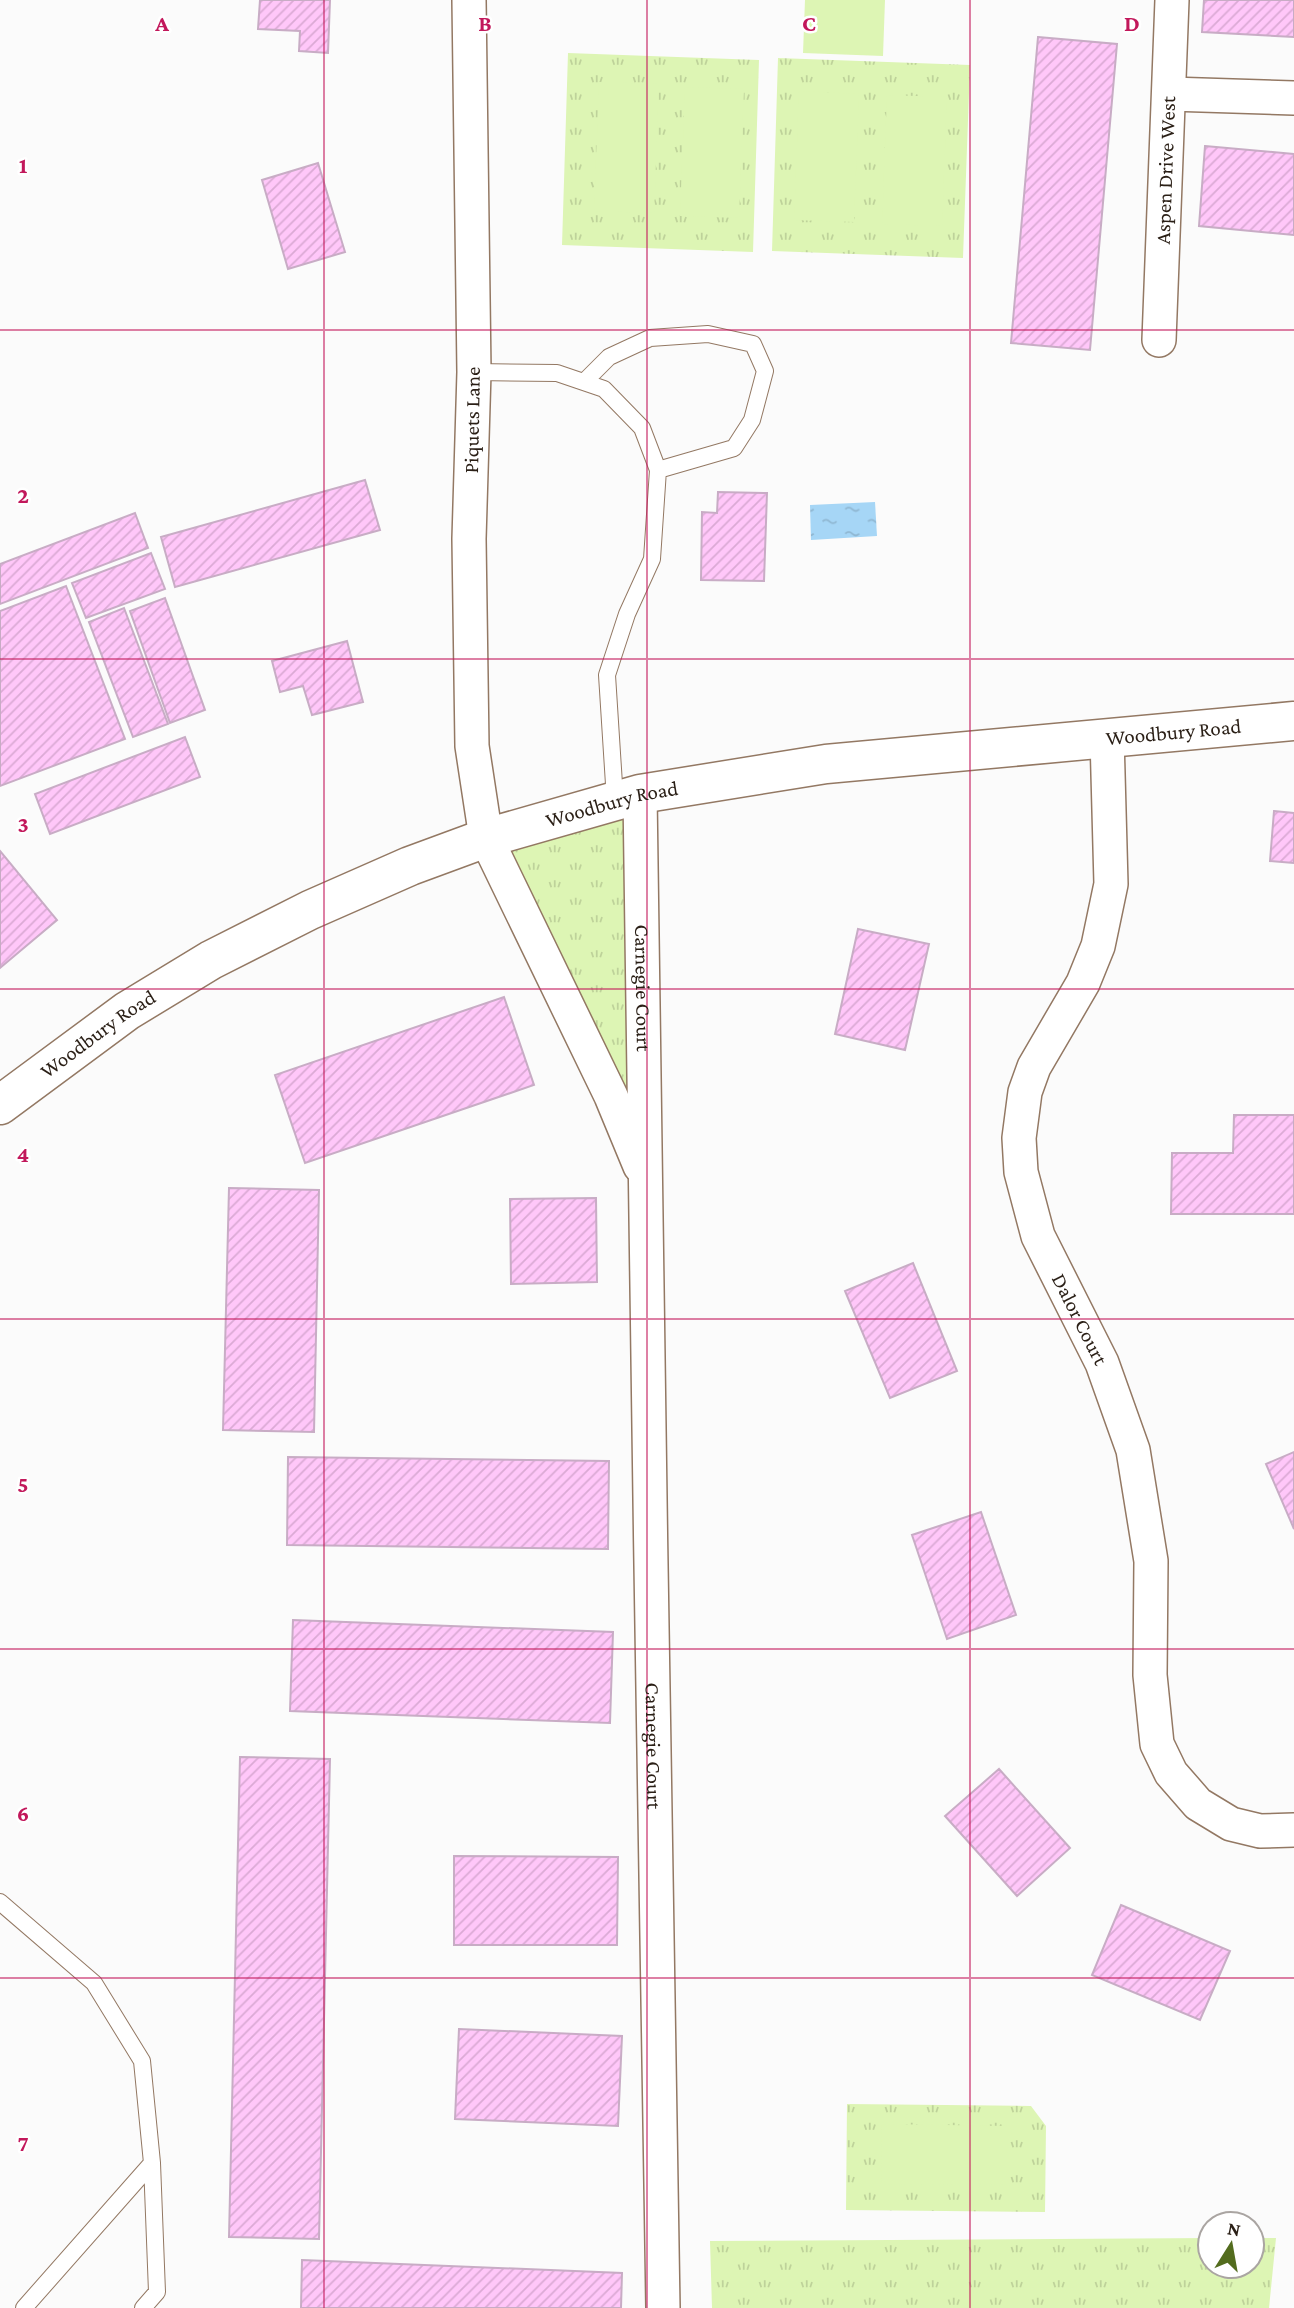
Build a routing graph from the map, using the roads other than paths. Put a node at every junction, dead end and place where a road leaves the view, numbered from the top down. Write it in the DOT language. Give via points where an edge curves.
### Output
graph roads {
  1 [pos="469,0"];
  2 [pos="1172,0"];
  3 [pos="1170,94"];
  4 [pos="1294,98"];
  5 [pos="1159,340"];
  6 [pos="474,372"];
  7 [pos="584,382"];
  8 [pos="658,470"];
  9 [pos="1294,721"];
  10 [pos="1107,737"];
  11 [pos="627,797"];
  12 [pos="486,838"];
  13 [pos="0,1105"];
  14 [pos="647,1183"];
  15 [pos="1294,1830"];
  16 [pos="0,1902"];
  17 [pos="152,2163"];
  18 [pos="24,2308"];
  19 [pos="143,2308"];
  20 [pos="663,2308"];
  1 -- 6 [label="street, Piquets Lane"];
  2 -- 3 [label="street, Aspen Drive West"];
  3 -- 4 [label="street"];
  3 -- 5 [label="street, Aspen Drive West"];
  6 -- 7 [label="lane" via="557,373"];
  6 -- 12 [label="street, Piquets Lane" via="469,539 472,746"];
  7 -- 8 [label="lane" via="604,389 642,428"];
  7 -- 8 [label="lane" via="609,357 650,338 708,334 753,344 765,371 752,420 734,448"];
  8 -- 11 [label="lane" via="653,559 626,614 607,675"];
  9 -- 10 [label="main road, Woodbury Road"];
  10 -- 11 [label="main road, Woodbury Road" via="826,764"];
  10 -- 15 [label="street, Dalor Court" via="1111,884 1098,946 1083,983 1034,1067 1025,1092 1019,1138 1021,1172 1038,1236 1102,1363 1133,1450 1151,1561 1150,1675 1157,1744 1171,1773 1198,1804 1231,1824 1260,1831"];
  11 -- 12 [label="main road, Woodbury Road"];
  11 -- 14 [label="street, Carnegie Court"];
  12 -- 13 [label="main road, Woodbury Road" via="322,904 211,960 127,1011"];
  12 -- 14 [label="street, Carnegie Court" via="611,1096"];
  14 -- 20 [label="street, Carnegie Court"];
  16 -- 17 [label="lane" via="94,1983 142,2061"];
  17 -- 18 [label="lane"];
  17 -- 19 [label="lane" via="157,2292"];
}
